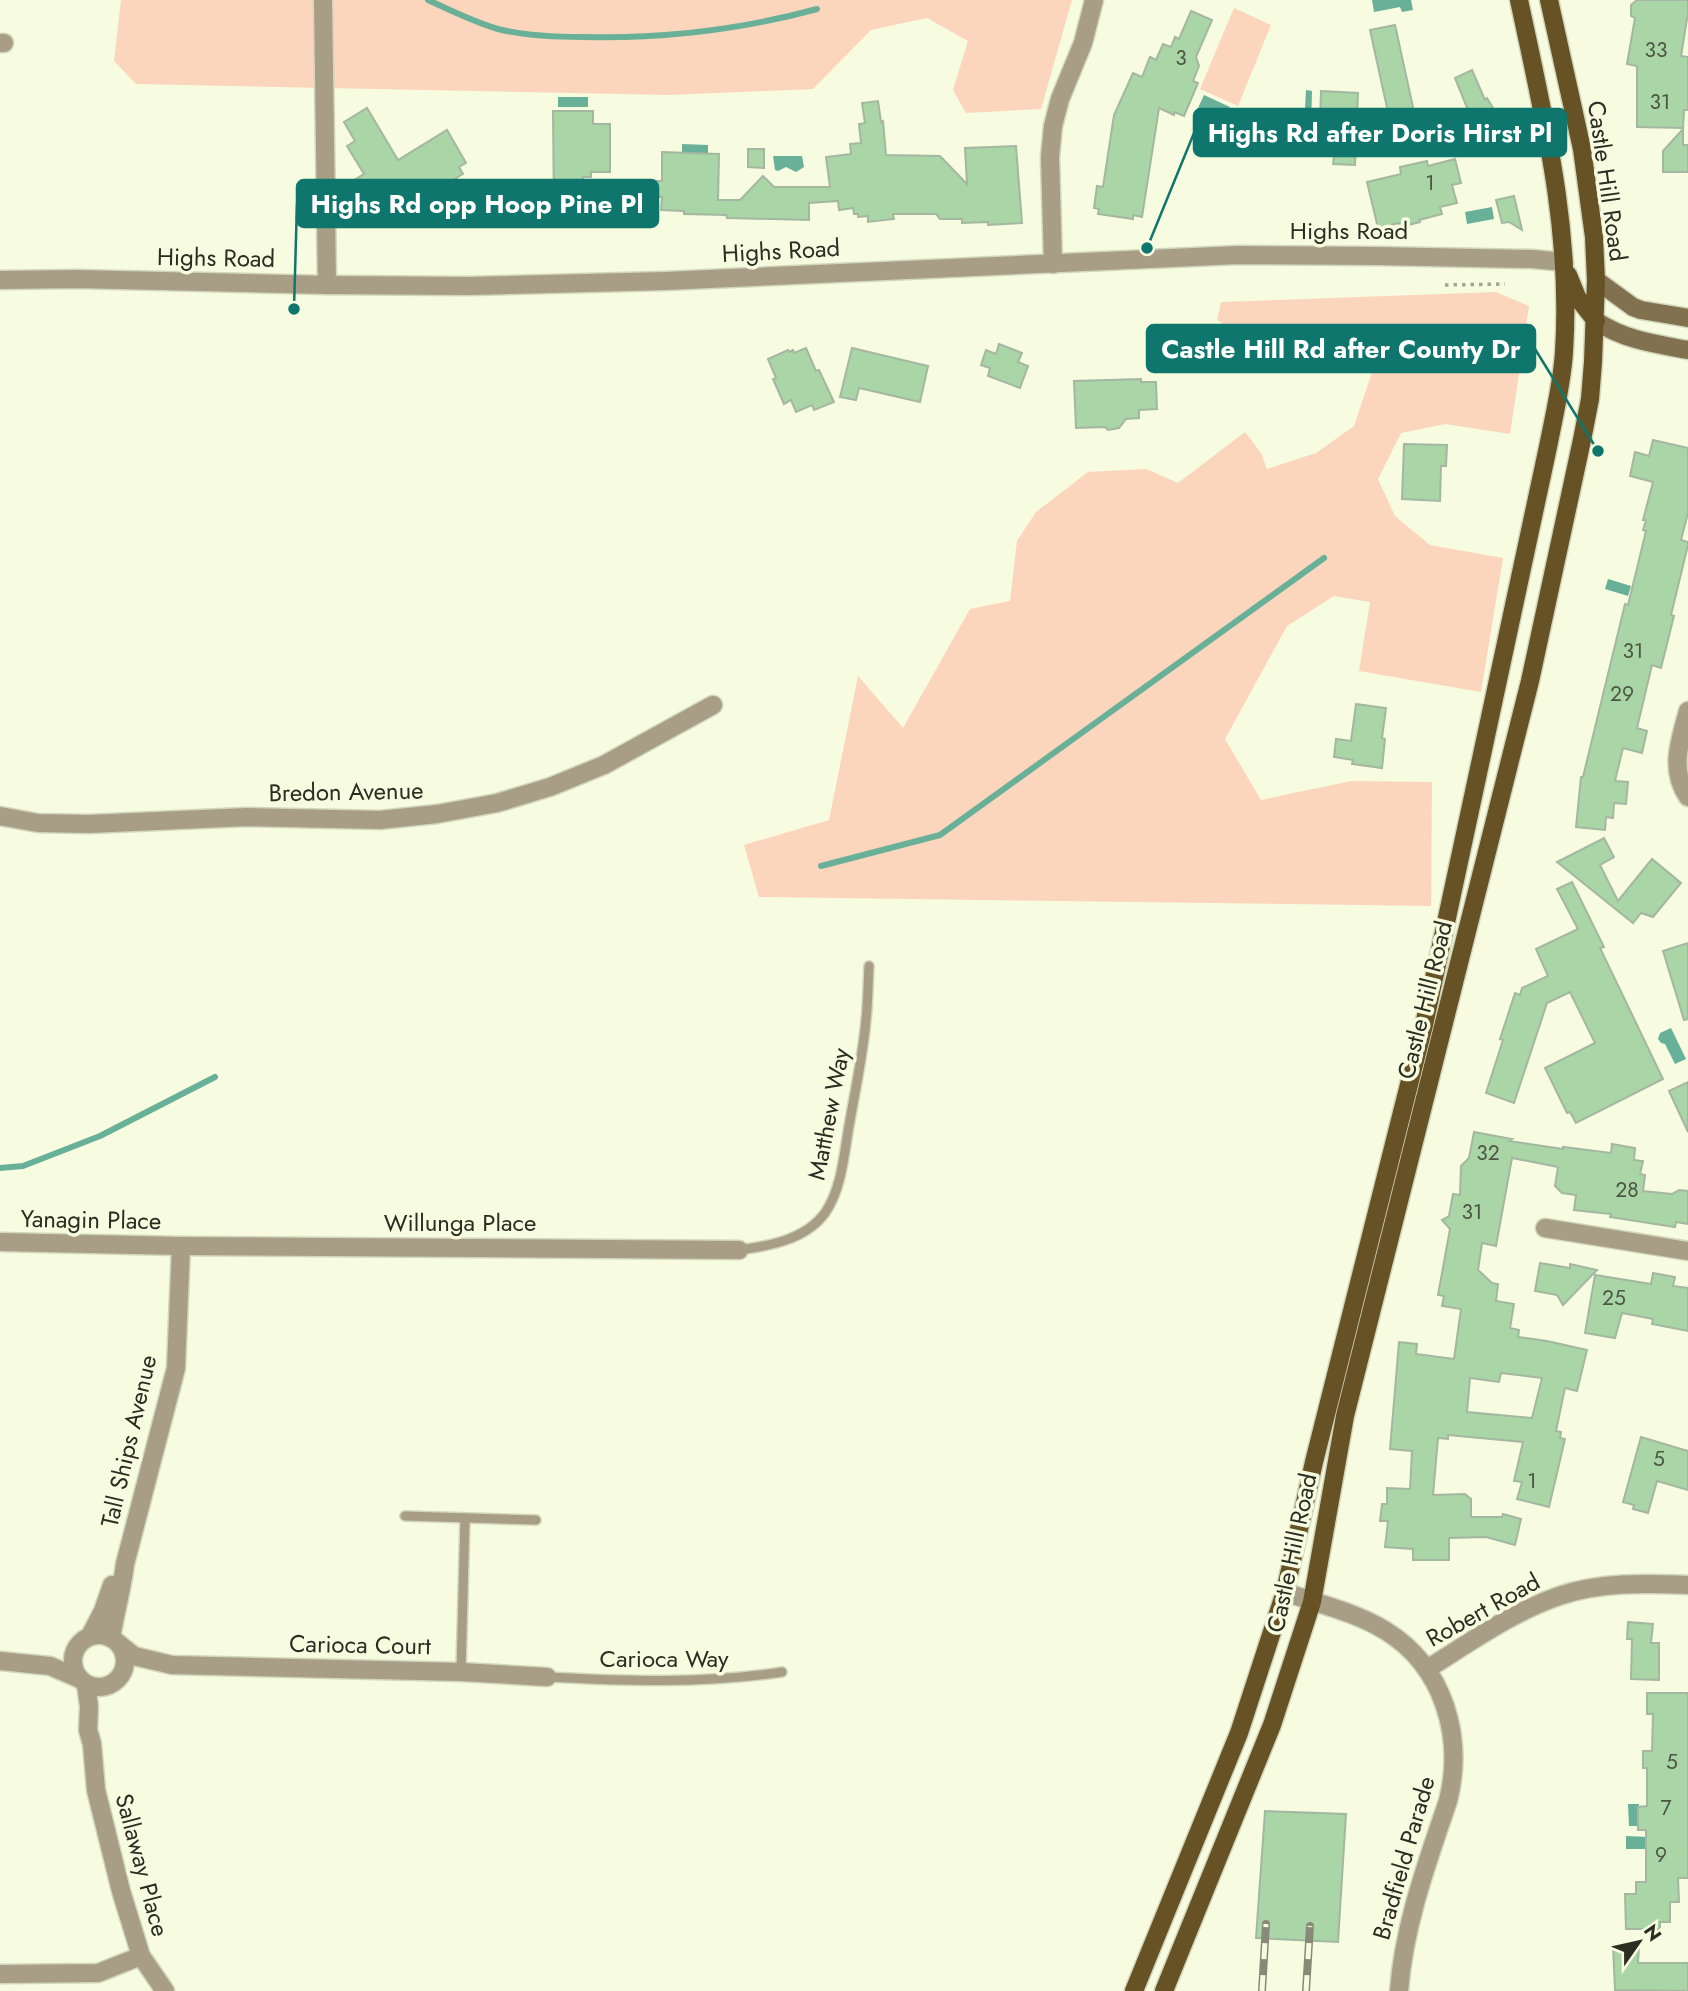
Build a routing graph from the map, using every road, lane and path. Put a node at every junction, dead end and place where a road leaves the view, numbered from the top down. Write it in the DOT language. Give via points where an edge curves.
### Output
graph roads {
  1 [pos="323,0"];
  2 [pos="1094,0"];
  3 [pos="1519,0"];
  4 [pos="1549,0"];
  5 [pos="1594,237"];
  6 [pos="1564,262"];
  7 [pos="1053,264"];
  8 [pos="0,280"];
  9 [pos="1597,280"];
  10 [pos="1505,284"];
  11 [pos="327,285"];
  12 [pos="1445,285"];
  13 [pos="1688,318"];
  14 [pos="1596,321"];
  15 [pos="1688,350"];
  16 [pos="713,705"];
  17 [pos="1688,711"];
  18 [pos="1688,797"];
  19 [pos="0,816"];
  20 [pos="869,967"];
  21 [pos="1545,1228"];
  22 [pos="0,1242"];
  23 [pos="181,1246"];
  24 [pos="739,1250"];
  25 [pos="1688,1251"];
  26 [pos="405,1516"];
  27 [pos="465,1518"];
  28 [pos="536,1520"];
  29 [pos="125,1564"];
  30 [pos="1688,1585"];
  31 [pos="1285,1592"];
  32 [pos="1311,1602"];
  33 [pos="90,1636"];
  34 [pos="115,1641"];
  35 [pos="75,1649"];
  36 [pos="5,1661"];
  37 [pos="172,1665"];
  38 [pos="1427,1669"];
  39 [pos="461,1672"];
  40 [pos="782,1672"];
  41 [pos="547,1677"];
  42 [pos="82,1682"];
  43 [pos="111,1684"];
  44 [pos="92,1744"];
  45 [pos="141,1956"];
  46 [pos="0,1974"];
  47 [pos="165,1991"];
  48 [pos="1134,1991"];
  49 [pos="1164,1991"];
  50 [pos="1399,1991"];
  1 -- 11 [label="street"];
  2 -- 7 [label="street" via="1053,127"];
  3 -- 6 [label="main road, Castle Hill Road" via="1557,184"];
  4 -- 5 [label="main road, Castle Hill Road" via="1582,149"];
  5 -- 6 [label="main road"];
  5 -- 9 [label="main road, Castle Hill Road"];
  6 -- 7 [label="street, Highs Road" via="1238,255"];
  6 -- 9 [label="main road"];
  6 -- 14 [label="main road" via="1577,297"];
  6 -- 31 [label="main road, Castle Hill Road" via="1564,354 1548,447 1424,1025"];
  7 -- 11 [label="street, Highs Road" via="665,281"];
  8 -- 11 [label="street, Highs Road"];
  9 -- 13 [label="main road" via="1633,307"];
  9 -- 14 [label="main road, Castle Hill Road"];
  10 -- 12 [label="path"];
  14 -- 15 [label="main road" via="1628,338"];
  14 -- 32 [label="main road, Castle Hill Road" via="1590,399 1530,681 1345,1416"];
  16 -- 19 [label="street, Bredon Avenue" via="604,765 550,787 437,814 380,820 247,817 89,824 38,823"];
  17 -- 18 [label="street" via="1677,766"];
  20 -- 24 [label="lane, Matthew Way" via="866,1021 836,1191 825,1213 811,1227 765,1247"];
  21 -- 25 [label="street"];
  22 -- 23 [label="street, Yanagin Place"];
  23 -- 24 [label="street, Willunga Place"];
  23 -- 29 [label="street, Tall Ships Avenue" via="176,1368"];
  26 -- 27 [label="lane"];
  27 -- 28 [label="lane"];
  27 -- 39 [label="lane"];
  29 -- 33 [label="street, Tall Ships Avenue"];
  29 -- 34 [label="street, Tall Ships Avenue" via="114,1616"];
  30 -- 38 [label="street, Robert Road" via="1590,1588 1560,1595"];
  31 -- 32 [label="street"];
  31 -- 48 [label="main road, Castle Hill Road" via="1239,1733"];
  32 -- 38 [label="street, Bradfield Parade" via="1386,1631"];
  32 -- 49 [label="main road, Castle Hill Road" via="1272,1724"];
  33 -- 34 [label="street"];
  33 -- 35 [label="street"];
  34 -- 37 [label="street, Carioca Court" via="134,1656"];
  34 -- 43 [label="street" via="125,1664"];
  35 -- 36 [label="street"];
  35 -- 42 [label="street" via="74,1669"];
  36 -- 42 [label="street" via="50,1666"];
  37 -- 39 [label="street, Carioca Court"];
  37 -- 43 [label="street, Carioca Court" via="128,1674"];
  38 -- 50 [label="street, Bradfield Parade" via="1447,1709 1455,1764 1404,1942"];
  39 -- 41 [label="street, Carioca Court"];
  40 -- 41 [label="lane, Carioca Way" via="670,1681"];
  42 -- 43 [label="street" via="96,1688"];
  42 -- 44 [label="street, Sallaway Place"];
  43 -- 44 [label="street, Sallaway Place" via="100,1707"];
  44 -- 45 [label="street, Sallaway Place" via="96,1790"];
  45 -- 46 [label="street" via="98,1973"];
  45 -- 47 [label="street, Sallaway Place"];
}
